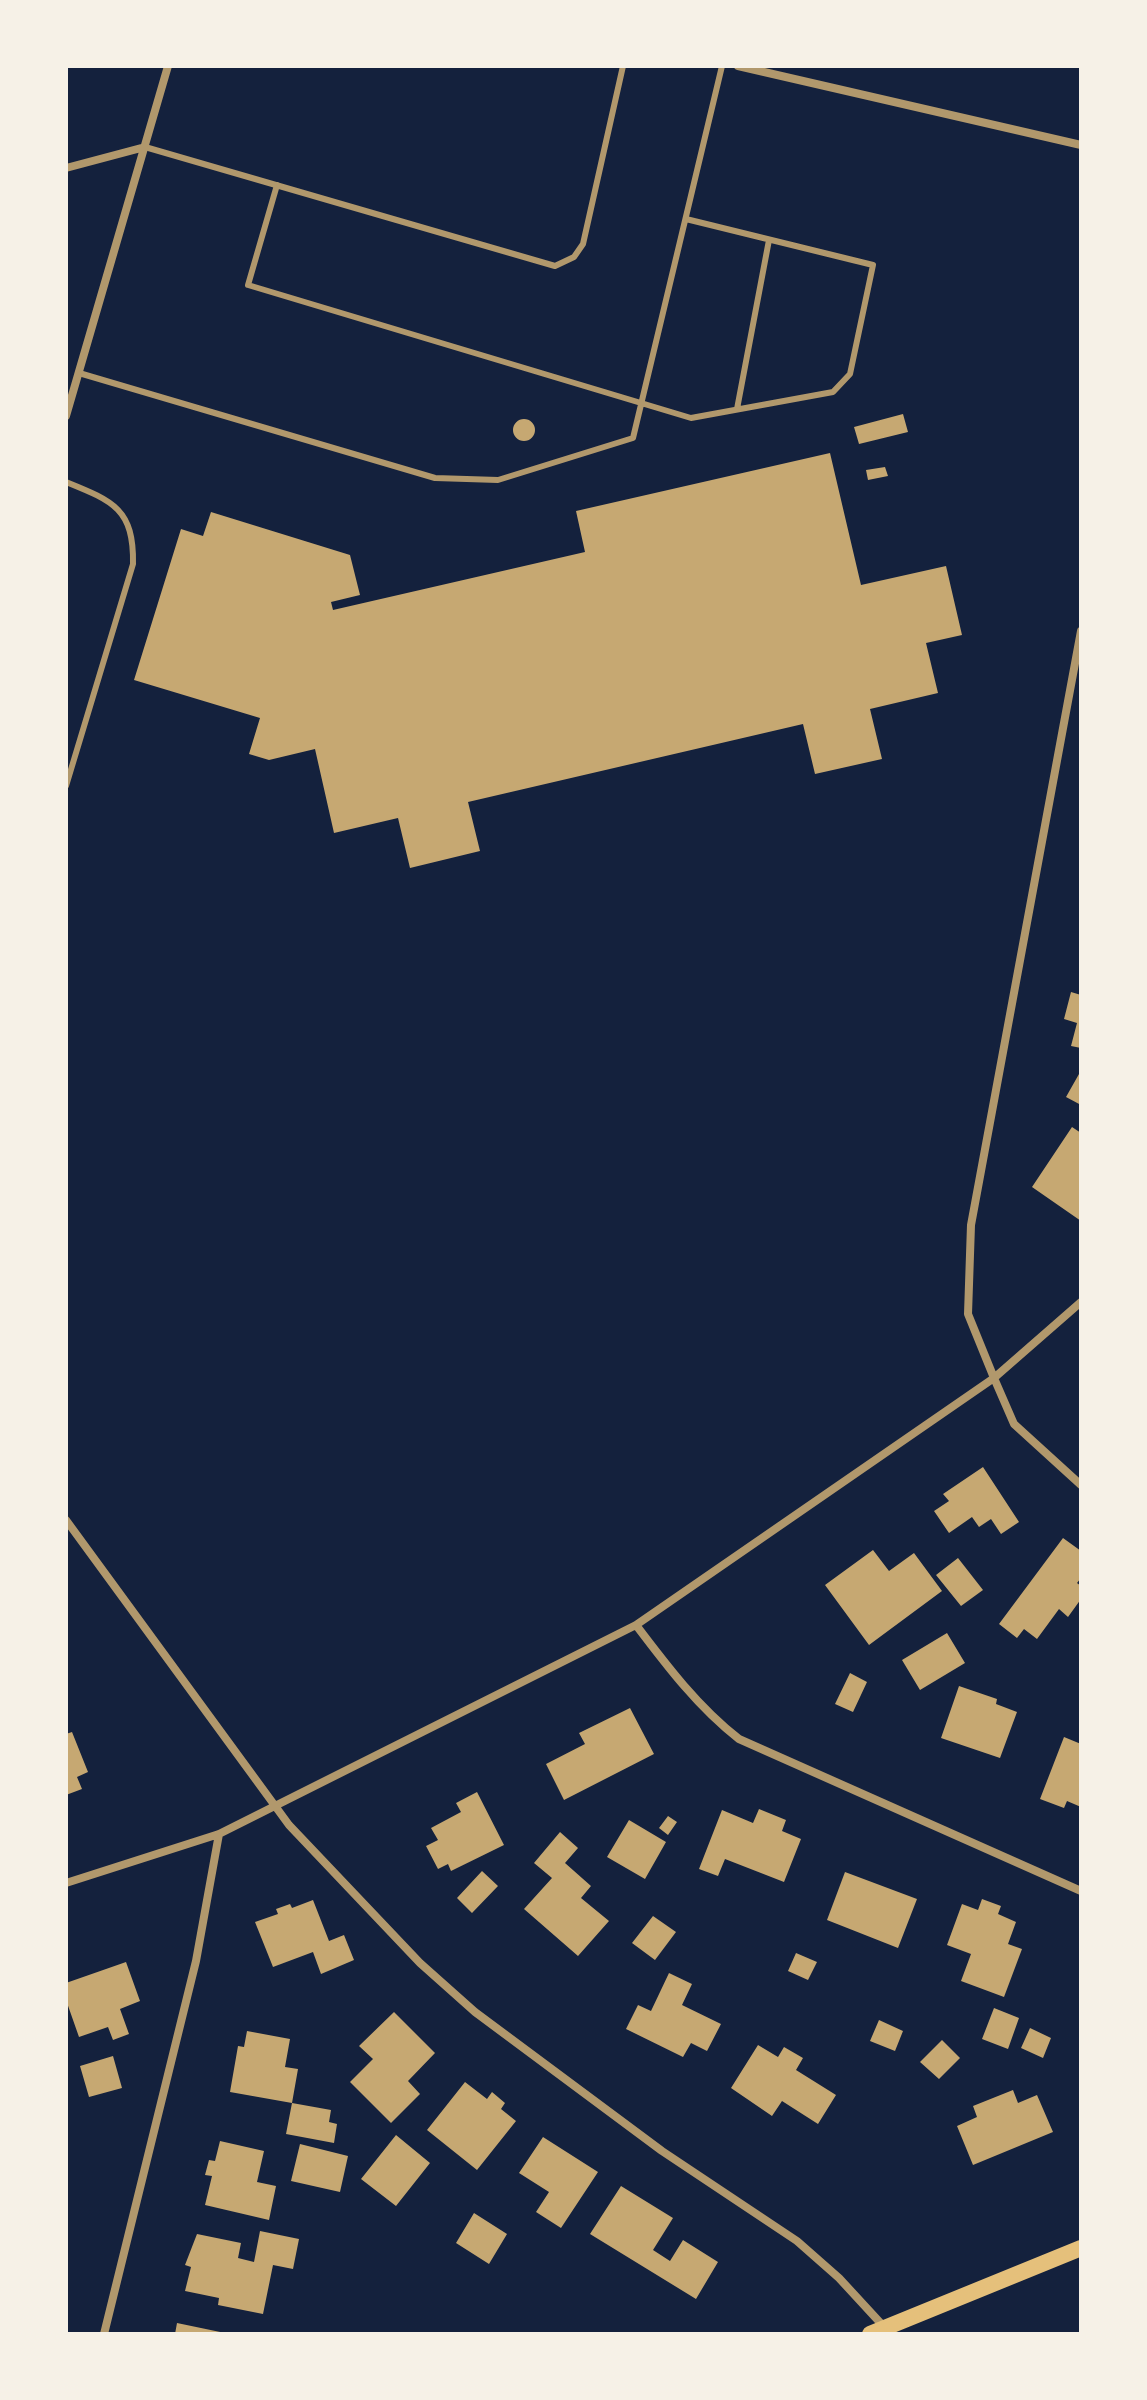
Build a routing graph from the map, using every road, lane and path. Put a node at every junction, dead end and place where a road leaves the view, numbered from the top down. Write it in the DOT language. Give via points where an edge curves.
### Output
graph roads {
  1 [pos="168,66"];
  2 [pos="623,66"];
  3 [pos="722,66"];
  4 [pos="741,66"];
  5 [pos="1081,145"];
  6 [pos="145,147"];
  7 [pos="66,168"];
  8 [pos="277,185"];
  9 [pos="686,219"];
  10 [pos="769,240"];
  11 [pos="79,373"];
  12 [pos="644,401"];
  13 [pos="737,409"];
  14 [pos="66,416"];
  15 [pos="66,482"];
  16 [pos="1081,631"];
  17 [pos="66,786"];
  18 [pos="1081,1302"];
  19 [pos="994,1378"];
  20 [pos="1081,1485"];
  21 [pos="66,1520"];
  22 [pos="636,1625"];
  23 [pos="274,1805"];
  24 [pos="219,1834"];
  25 [pos="66,1883"];
  26 [pos="1081,1891"];
  27 [pos="1081,2248"];
  28 [pos="880,2333"];
  29 [pos="104,2334"];
  1 -- 6 [label="street"];
  2 -- 8 [label="lane" via="583,244 574,257 555,266"];
  3 -- 9 [label="lane"];
  4 -- 5 [label="street"];
  6 -- 7 [label="street"];
  6 -- 8 [label="lane"];
  6 -- 11 [label="street"];
  8 -- 12 [label="lane" via="248,285"];
  9 -- 10 [label="lane"];
  9 -- 12 [label="lane"];
  10 -- 13 [label="lane"];
  10 -- 13 [label="lane" via="873,265 850,374 833,392"];
  11 -- 12 [label="lane" via="435,478 498,480 633,438"];
  11 -- 14 [label="street"];
  12 -- 13 [label="lane" via="691,418"];
  15 -- 17 [label="lane" via="123,512 134,534 133,564"];
  16 -- 19 [label="street" via="971,1225 968,1314"];
  18 -- 19 [label="street"];
  19 -- 20 [label="street" via="1014,1424"];
  19 -- 22 [label="street"];
  21 -- 23 [label="street"];
  22 -- 23 [label="street"];
  22 -- 26 [label="street" via="673,1675 739,1739"];
  23 -- 24 [label="street"];
  23 -- 28 [label="street" via="420,1963 475,2012 662,2151 797,2241 839,2278"];
  24 -- 25 [label="street"];
  24 -- 29 [label="street" via="196,1961"];
  27 -- 28 [label="main road"];
}
